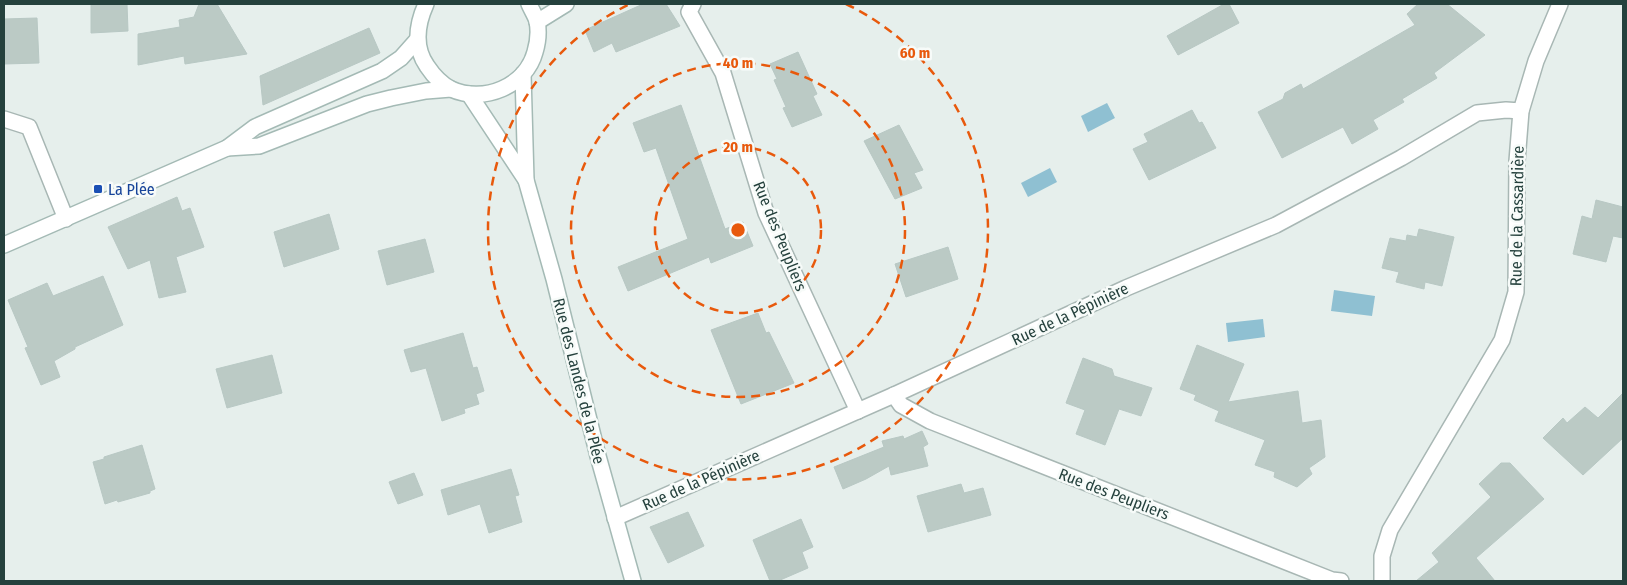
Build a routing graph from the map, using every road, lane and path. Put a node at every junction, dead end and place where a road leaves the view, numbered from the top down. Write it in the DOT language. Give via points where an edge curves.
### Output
graph roads {
  1 [pos="426,4"];
  2 [pos="528,4"];
  3 [pos="566,4"];
  4 [pos="693,4"];
  5 [pos="1560,4"];
  6 [pos="537,22"];
  7 [pos="417,40"];
  8 [pos="523,74"];
  9 [pos="451,89"];
  10 [pos="469,94"];
  11 [pos="1521,111"];
  12 [pos="4,119"];
  13 [pos="227,148"];
  14 [pos="526,180"];
  15 [pos="66,218"];
  16 [pos="4,245"];
  17 [pos="894,395"];
  18 [pos="858,411"];
  19 [pos="615,518"];
  20 [pos="633,581"];
  21 [pos="1341,581"];
  22 [pos="1382,581"];
  1 -- 7 [label="street" via="419,19"];
  2 -- 6 [label="street"];
  3 -- 6 [label="street"];
  4 -- 18 [label="street, Rue des Peupliers" via="689,12 722,73 766,213"];
  5 -- 11 [label="street, Rue de la Cassardière" via="1536,61"];
  6 -- 8 [label="street" via="538,40 533,58"];
  7 -- 9 [label="street" via="426,66 434,77"];
  7 -- 13 [label="street" via="401,58 382,71 255,127"];
  8 -- 10 [label="street" via="508,87 489,94"];
  8 -- 14 [label="street, Rue des Landes de la Plée"];
  9 -- 10 [label="street"];
  9 -- 13 [label="street" via="367,104 259,146"];
  10 -- 14 [label="street, Rue des Landes de la Plée"];
  11 -- 17 [label="street, Rue de la Pépinière" via="1477,113 1276,225 1126,288"];
  11 -- 22 [label="street, Rue de la Cassardière" via="1517,161 1516,292 1502,340 1390,530 1382,556"];
  12 -- 15 [label="street" via="29,127"];
  13 -- 15 [label="street"];
  14 -- 19 [label="street, Rue des Landes de la Plée"];
  15 -- 16 [label="street"];
  17 -- 18 [label="street, Rue de la Pépinière"];
  17 -- 21 [label="street, Rue des Peupliers" via="901,405 930,421"];
  18 -- 19 [label="street, Rue de la Pépinière"];
  19 -- 20 [label="street, Rue des Landes de la Plée"];
}
